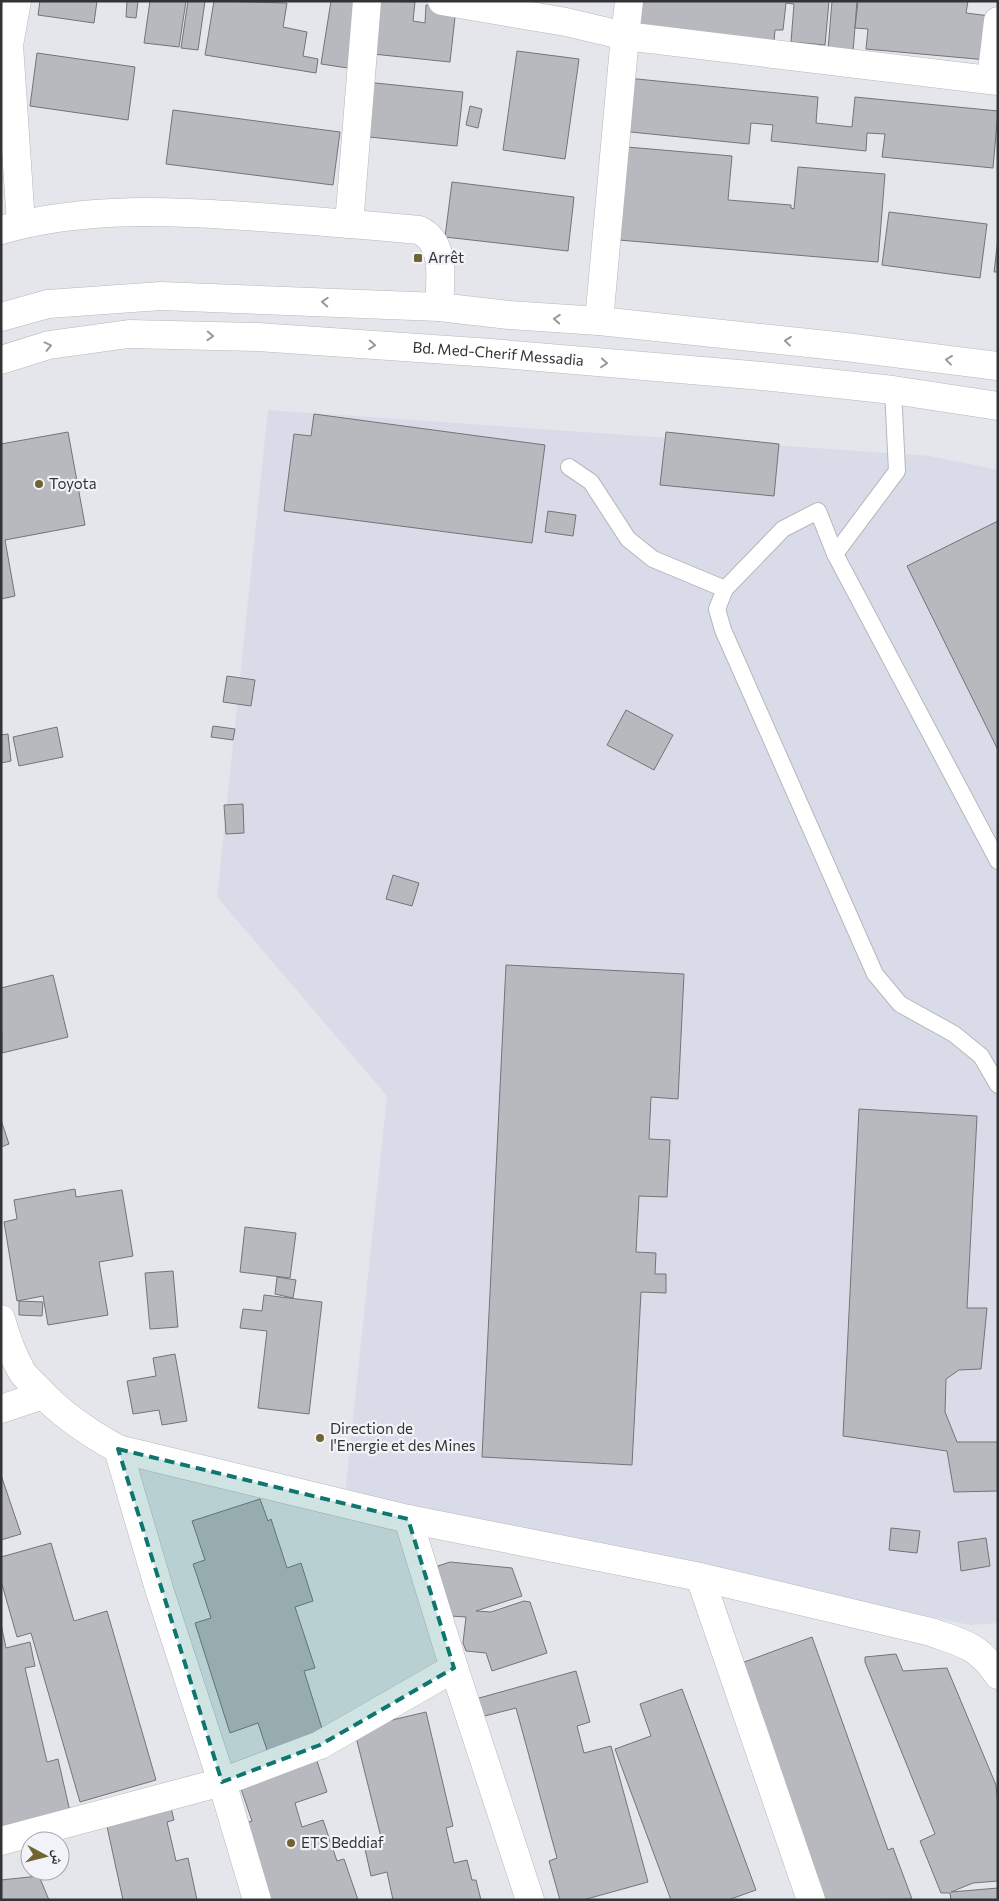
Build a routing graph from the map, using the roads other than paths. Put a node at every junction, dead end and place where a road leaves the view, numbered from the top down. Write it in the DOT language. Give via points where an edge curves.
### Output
graph roads {
  1 [pos="17,1"];
  2 [pos="367,1"];
  3 [pos="442,1"];
  4 [pos="629,1"];
  5 [pos="998,21"];
  6 [pos="625,36"];
  7 [pos="995,81"];
  8 [pos="349,224"];
  9 [pos="11,227"];
  10 [pos="439,307"];
  11 [pos="1,317"];
  12 [pos="599,321"];
  13 [pos="1,360"];
  14 [pos="998,366"];
  15 [pos="893,390"];
  16 [pos="998,406"];
  17 [pos="569,467"];
  18 [pos="835,554"];
  19 [pos="725,590"];
  20 [pos="998,861"];
  21 [pos="998,1085"];
  22 [pos="1,1320"];
  23 [pos="42,1395"];
  24 [pos="1,1409"];
  25 [pos="118,1449"];
  26 [pos="408,1519"];
  27 [pos="700,1577"];
  28 [pos="454,1668"];
  29 [pos="998,1674"];
  30 [pos="222,1782"];
  31 [pos="1,1840"];
  32 [pos="257,1900"];
  33 [pos="530,1900"];
  34 [pos="811,1900"];
  1 -- 9 [label="main road" via="9,44"];
  2 -- 8 [label="main road"];
  3 -- 6 [label="main road" via="566,22"];
  4 -- 6 [label="main road"];
  5 -- 7 [label="main road"];
  6 -- 7 [label="main road"];
  6 -- 12 [label="main road"];
  8 -- 9 [label="main road" via="186,212 91,213"];
  8 -- 10 [label="main road" via="419,230 428,234 438,251"];
  10 -- 11 [label="main road, one-way" via="161,296 48,304"];
  12 -- 10 [label="main road, one-way"];
  14 -- 12 [label="main road, one-way"];
  13 -- 15 [label="main road, Bd. Med-Cherif Messadia, one-way" via="49,345 129,334 258,337 491,353"];
  15 -- 16 [label="main road, Bd. Med-Cherif Messadia"];
  15 -- 18 [label="lane" via="897,471"];
  17 -- 19 [label="lane" via="591,482 628,539 653,559"];
  18 -- 19 [label="lane" via="818,511 783,529"];
  18 -- 20 [label="lane"];
  19 -- 21 [label="lane" via="716,609 723,630 875,974 900,1004 954,1034 981,1056"];
  22 -- 23 [label="main road" via="22,1372"];
  23 -- 24 [label="main road"];
  23 -- 25 [label="main road" via="88,1432"];
  25 -- 26 [label="main road"];
  25 -- 30 [label="main road" via="160,1592"];
  26 -- 27 [label="main road"];
  26 -- 28 [label="main road"];
  27 -- 29 [label="main road" via="931,1632 967,1644 987,1659"];
  27 -- 34 [label="main road"];
  28 -- 30 [label="main road" via="320,1745"];
  28 -- 33 [label="main road"];
  30 -- 31 [label="main road"];
  30 -- 32 [label="main road"];
}
